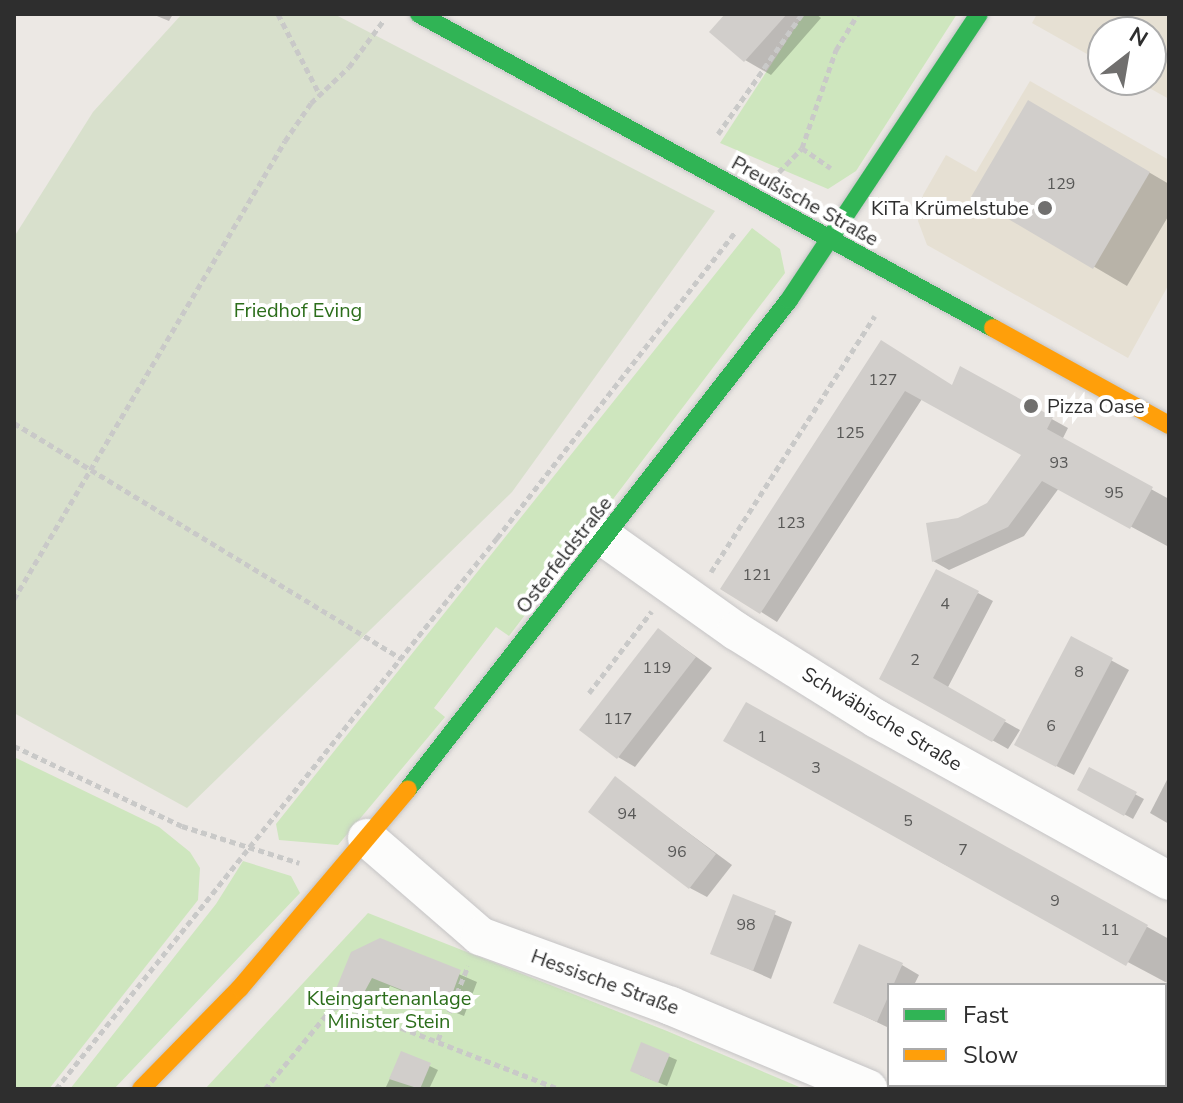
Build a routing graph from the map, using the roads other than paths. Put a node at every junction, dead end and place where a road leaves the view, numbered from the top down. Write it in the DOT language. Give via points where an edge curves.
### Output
graph roads {
  1 [pos="419,14"];
  2 [pos="979,14"];
  3 [pos="831,240"];
  4 [pos="1169,425"];
  5 [pos="605,538"];
  6 [pos="367,838"];
  7 [pos="1169,881"];
  8 [pos="141,1089"];
  9 [pos="868,1089"];
  1 -- 3 [label="street, Preußische Straße"];
  2 -- 3 [label="street, Osterfeldstraße"];
  3 -- 4 [label="street, Preußische Straße"];
  3 -- 5 [label="street, Osterfeldstraße"];
  5 -- 6 [label="street, Osterfeldstraße"];
  5 -- 7 [label="street, Schwäbische Straße" via="877,719"];
  6 -- 8 [label="street, Osterfeldstraße" via="240,988"];
  6 -- 9 [label="street, Hessische Straße" via="480,936 671,1006"];
}
